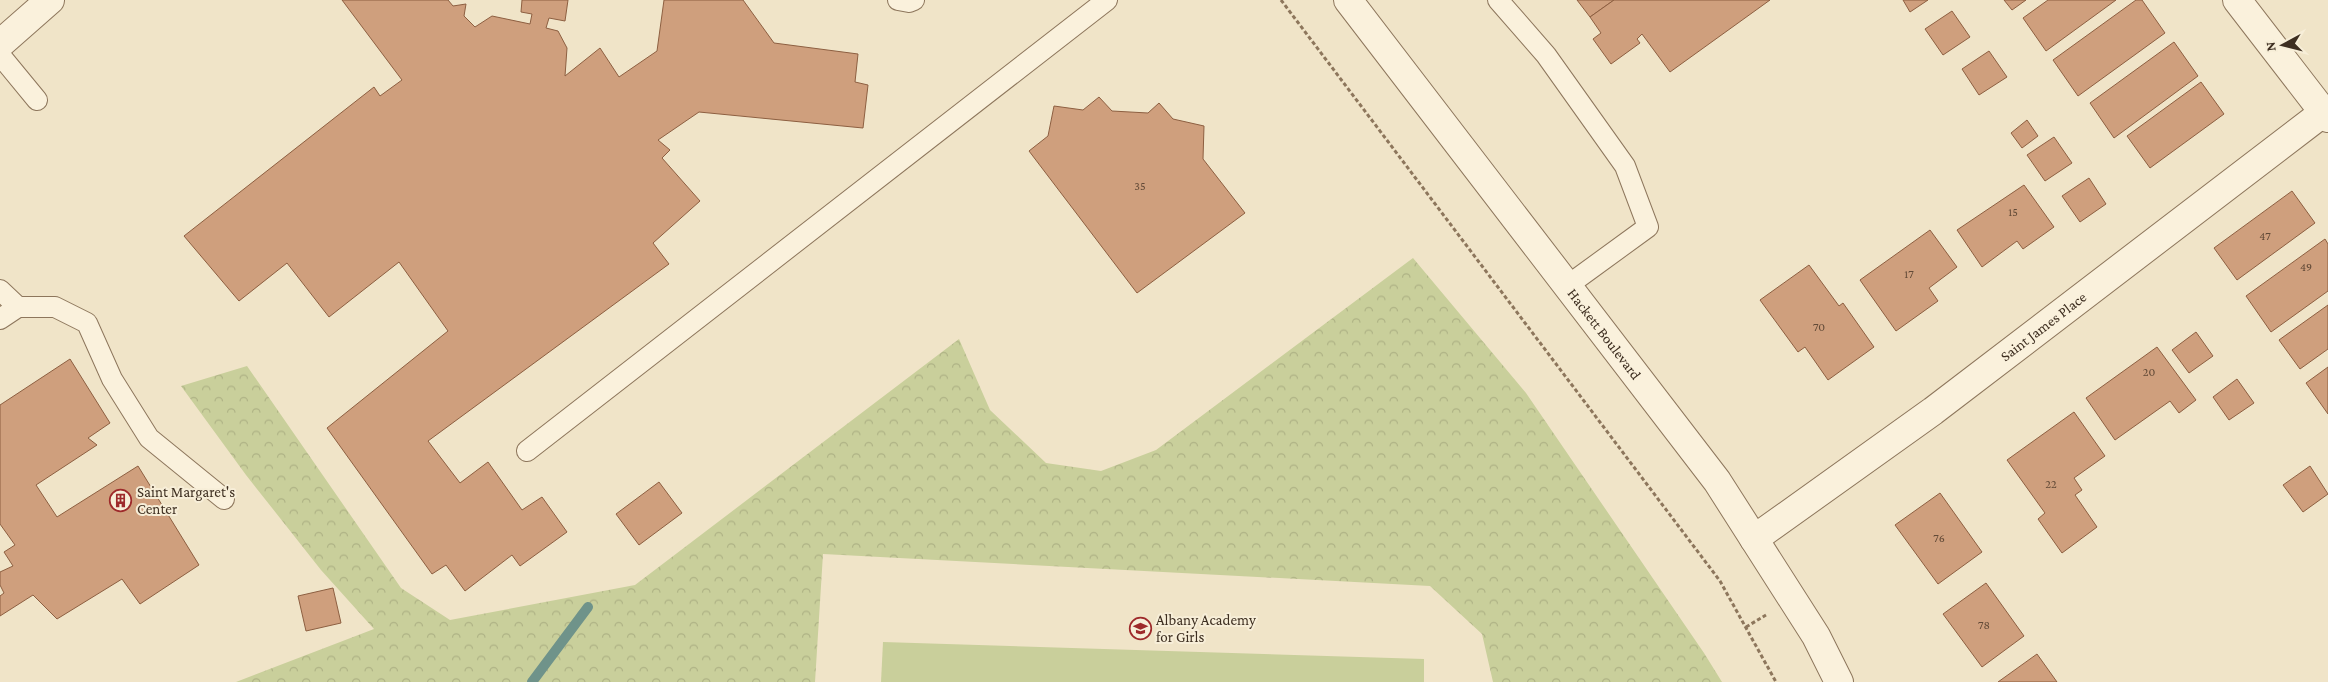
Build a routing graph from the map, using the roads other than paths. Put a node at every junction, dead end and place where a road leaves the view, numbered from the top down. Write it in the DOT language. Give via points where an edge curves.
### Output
graph roads {
  1 [pos="50,0"];
  2 [pos="898,0"];
  3 [pos="914,0"];
  4 [pos="1107,0"];
  5 [pos="1348,0"];
  6 [pos="1498,0"];
  7 [pos="2238,0"];
  8 [pos="0,44"];
  9 [pos="0,55"];
  10 [pos="37,100"];
  11 [pos="2327,113"];
  12 [pos="1568,286"];
  13 [pos="0,290"];
  14 [pos="18,308"];
  15 [pos="0,319"];
  16 [pos="527,451"];
  17 [pos="224,499"];
  18 [pos="1754,538"];
  19 [pos="1839,682"];
  1 -- 8 [label="street"];
  2 -- 3 [label="lane"];
  4 -- 16 [label="lane"];
  5 -- 12 [label="street, Hackett Boulevard"];
  6 -- 12 [label="lane" via="1546,55 1625,166 1648,227"];
  7 -- 11 [label="street"];
  9 -- 10 [label="lane"];
  11 -- 18 [label="street, Saint James Place" via="1934,411"];
  12 -- 18 [label="street, Hackett Boulevard" via="1717,481"];
  13 -- 14 [label="lane"];
  14 -- 15 [label="lane"];
  14 -- 17 [label="lane" via="55,307 87,323 112,379 149,438"];
  18 -- 19 [label="street, Hackett Boulevard" via="1816,636"];
}
